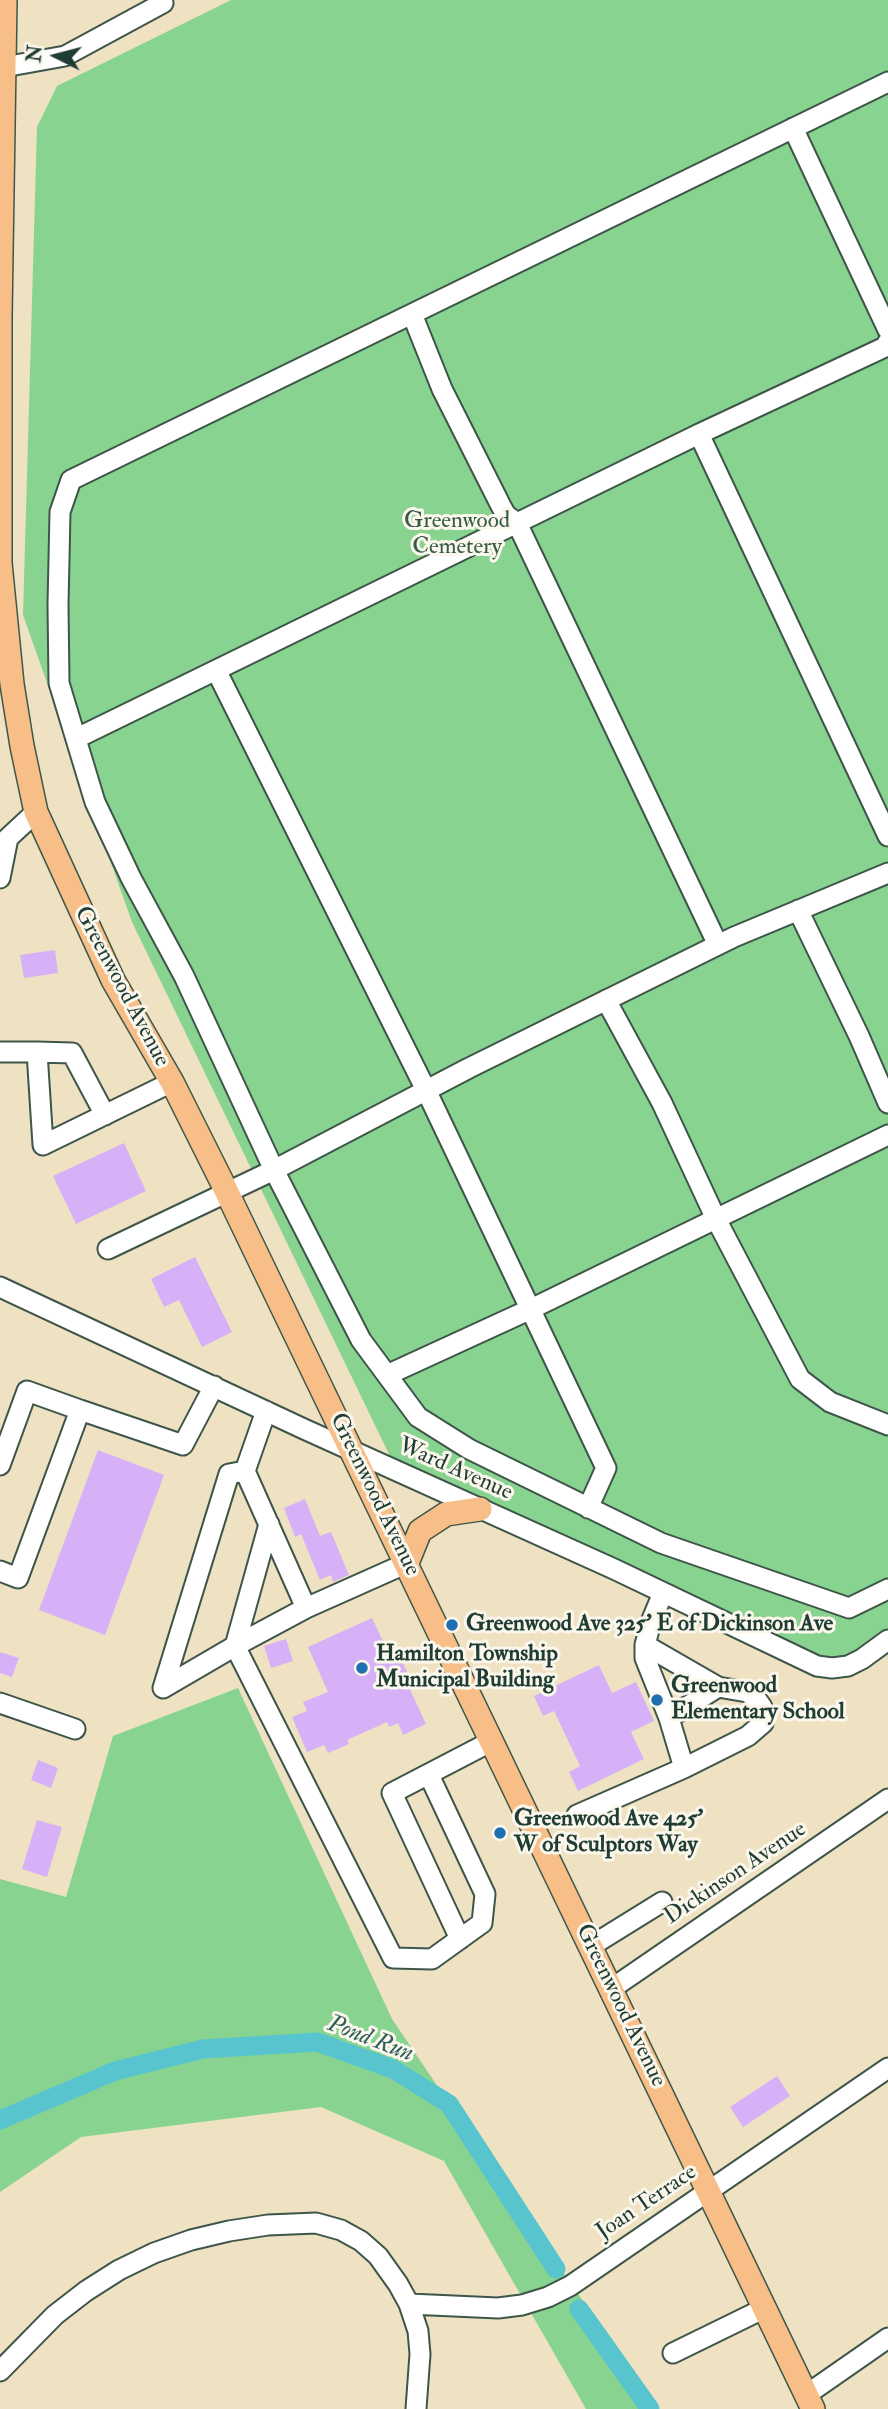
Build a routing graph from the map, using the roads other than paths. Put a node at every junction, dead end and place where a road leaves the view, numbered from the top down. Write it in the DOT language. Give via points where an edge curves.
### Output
graph roads {
  1 [pos="5,0"];
  2 [pos="163,2"];
  3 [pos="4,67"];
  4 [pos="888,82"];
  5 [pos="793,128"];
  6 [pos="412,314"];
  7 [pos="0,316"];
  8 [pos="888,330"];
  9 [pos="888,342"];
  10 [pos="1,422"];
  11 [pos="699,434"];
  12 [pos="517,523"];
  13 [pos="0,563"];
  14 [pos="216,670"];
  15 [pos="77,738"];
  16 [pos="36,812"];
  17 [pos="888,836"];
  18 [pos="888,873"];
  19 [pos="0,878"];
  20 [pos="798,910"];
  21 [pos="718,945"];
  22 [pos="606,1000"];
  23 [pos="0,1052"];
  24 [pos="37,1052"];
  25 [pos="172,1082"];
  26 [pos="426,1090"];
  27 [pos="888,1103"];
  28 [pos="105,1115"];
  29 [pos="888,1135"];
  30 [pos="274,1170"];
  31 [pos="227,1191"];
  32 [pos="716,1219"];
  33 [pos="108,1249"];
  34 [pos="0,1287"];
  35 [pos="531,1308"];
  36 [pos="387,1375"];
  37 [pos="214,1386"];
  38 [pos="80,1410"];
  39 [pos="266,1411"];
  40 [pos="888,1425"];
  41 [pos="353,1451"];
  42 [pos="0,1465"];
  43 [pos="245,1471"];
  44 [pos="588,1508"];
  45 [pos="480,1509"];
  46 [pos="269,1524"];
  47 [pos="407,1563"];
  48 [pos="0,1571"];
  49 [pos="888,1589"];
  50 [pos="663,1593"];
  51 [pos="306,1608"];
  52 [pos="888,1640"];
  53 [pos="645,1645"];
  54 [pos="235,1646"];
  55 [pos="718,1687"];
  56 [pos="0,1703"];
  57 [pos="668,1718"];
  58 [pos="75,1729"];
  59 [pos="492,1741"];
  60 [pos="684,1768"];
  61 [pos="429,1775"];
  62 [pos="888,1799"];
  63 [pos="577,1815"];
  64 [pos="662,1902"];
  65 [pos="460,1938"];
  66 [pos="591,1946"];
  67 [pos="611,1989"];
  68 [pos="888,2068"];
  69 [pos="709,2191"];
  70 [pos="409,2304"];
  71 [pos="765,2308"];
  72 [pos="888,2338"];
  73 [pos="673,2353"];
  74 [pos="0,2371"];
  75 [pos="809,2402"];
  76 [pos="416,2409"];
  1 -- 3 [label="main road, Greenwood Avenue"];
  2 -- 3 [label="street" via="65,56"];
  3 -- 7 [label="main road, Greenwood Avenue"];
  4 -- 5 [label="street"];
  5 -- 6 [label="street"];
  5 -- 8 [label="street"];
  6 -- 12 [label="street" via="442,389 500,506"];
  6 -- 15 [label="street" via="71,480 60,512 59,683"];
  7 -- 10 [label="main road, Greenwood Avenue"];
  9 -- 11 [label="street"];
  10 -- 13 [label="main road, Greenwood Avenue"];
  11 -- 12 [label="street"];
  11 -- 17 [label="street"];
  12 -- 14 [label="street"];
  12 -- 21 [label="street"];
  13 -- 16 [label="main road, Greenwood Avenue" via="12,684"];
  14 -- 15 [label="street"];
  14 -- 26 [label="street"];
  15 -- 30 [label="street" via="95,802 184,976"];
  16 -- 19 [label="street" via="8,838"];
  16 -- 25 [label="main road, Greenwood Avenue" via="113,980"];
  18 -- 20 [label="street"];
  20 -- 21 [label="street"];
  20 -- 27 [label="street"];
  21 -- 22 [label="street"];
  22 -- 26 [label="street"];
  22 -- 32 [label="street" via="662,1103"];
  23 -- 24 [label="street"];
  24 -- 28 [label="street" via="72,1053"];
  24 -- 28 [label="street" via="43,1145"];
  25 -- 28 [label="street"];
  25 -- 31 [label="main road, Greenwood Avenue"];
  26 -- 30 [label="street"];
  26 -- 35 [label="street"];
  29 -- 32 [label="street"];
  30 -- 31 [label="street"];
  30 -- 36 [label="street" via="361,1340"];
  31 -- 33 [label="street"];
  31 -- 41 [label="main road, Greenwood Avenue"];
  32 -- 35 [label="street"];
  32 -- 40 [label="street" via="800,1379 830,1402"];
  34 -- 37 [label="street, Ward Avenue"];
  35 -- 36 [label="street"];
  35 -- 44 [label="street" via="606,1468"];
  36 -- 44 [label="street" via="418,1417 469,1449"];
  37 -- 38 [label="street" via="183,1445"];
  37 -- 39 [label="street, Ward Avenue"];
  38 -- 42 [label="street" via="27,1391"];
  38 -- 48 [label="street" via="18,1578"];
  39 -- 41 [label="street, Ward Avenue"];
  39 -- 43 [label="street"];
  41 -- 45 [label="street, Ward Avenue"];
  41 -- 47 [label="main road, Greenwood Avenue"];
  43 -- 46 [label="street"];
  43 -- 54 [label="street" via="229,1474 163,1688"];
  44 -- 49 [label="street" via="661,1543 849,1608"];
  45 -- 47 [label="main road" via="446,1514 420,1531"];
  45 -- 50 [label="street, Ward Avenue"];
  46 -- 51 [label="street"];
  46 -- 54 [label="street"];
  47 -- 51 [label="street"];
  47 -- 59 [label="main road, Greenwood Avenue"];
  50 -- 52 [label="street, Ward Avenue" via="817,1666 848,1666"];
  50 -- 53 [label="street"];
  51 -- 54 [label="street"];
  53 -- 55 [label="street"];
  53 -- 57 [label="street" via="647,1667"];
  54 -- 65 [label="street" via="393,1958 432,1959"];
  55 -- 57 [label="street"];
  55 -- 60 [label="street" via="755,1696 762,1707 763,1723 748,1736"];
  56 -- 58 [label="street"];
  57 -- 60 [label="street"];
  59 -- 61 [label="street"];
  59 -- 66 [label="main road, Greenwood Avenue"];
  60 -- 63 [label="street"];
  61 -- 65 [label="street" via="485,1894 482,1923"];
  61 -- 65 [label="street" via="392,1793"];
  62 -- 67 [label="street, Dickinson Avenue"];
  64 -- 66 [label="street"];
  66 -- 67 [label="main road, Greenwood Avenue"];
  67 -- 69 [label="main road, Greenwood Avenue"];
  68 -- 69 [label="street, Joan Terrace"];
  69 -- 70 [label="street, Joan Terrace" via="548,2297 498,2308"];
  69 -- 71 [label="main road, Greenwood Avenue"];
  70 -- 74 [label="street" via="379,2256 341,2230 316,2223 229,2231 179,2244 119,2270 55,2315"];
  70 -- 76 [label="street" via="420,2354"];
  71 -- 73 [label="street"];
  71 -- 75 [label="main road, Greenwood Avenue"];
  72 -- 75 [label="street"];
}
